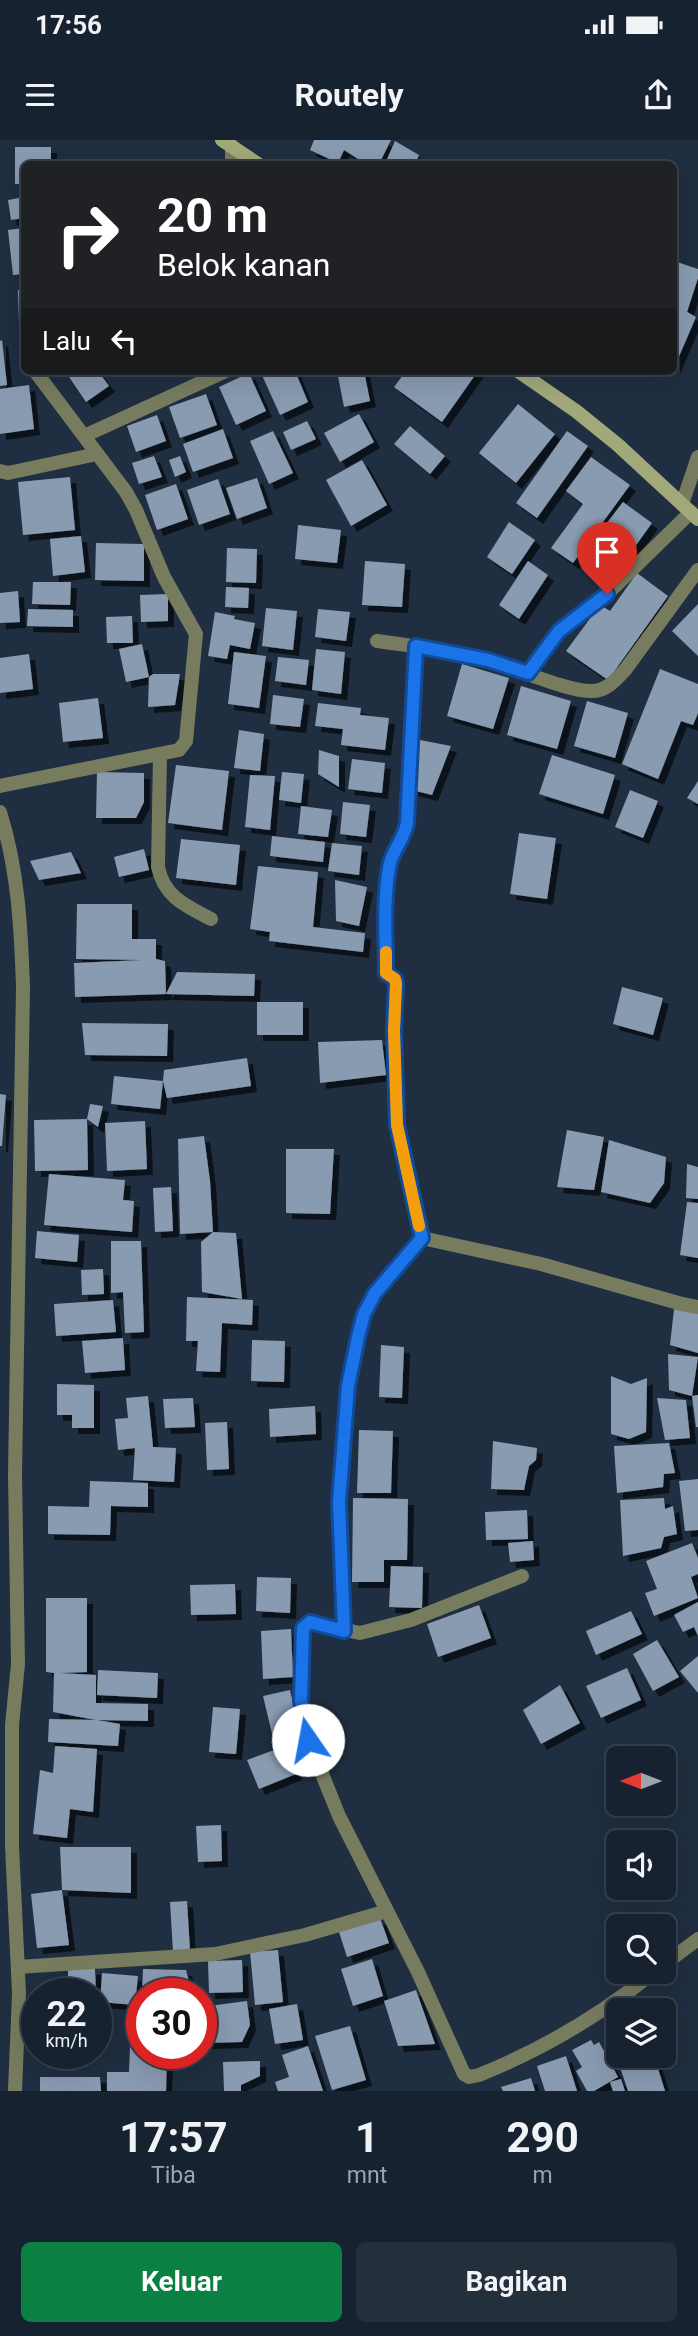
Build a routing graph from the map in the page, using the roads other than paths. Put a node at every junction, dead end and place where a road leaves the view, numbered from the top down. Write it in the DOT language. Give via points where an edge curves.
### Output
graph roads {
  1 [pos="227,143"];
  2 [pos="231,161"];
  3 [pos="254,161"];
  4 [pos="38,375"];
  5 [pos="217,375"];
  6 [pos="524,375"];
  7 [pos="83,436"];
  8 [pos="97,454"];
  9 [pos="698,457"];
  10 [pos="0,471"];
  11 [pos="690,512"];
  12 [pos="698,570"];
  13 [pos="377,641"];
  14 [pos="416,646"];
  15 [pos="528,673"];
  16 [pos="160,755"];
  17 [pos="0,786"];
  18 [pos="0,812"];
  19 [pos="211,919"];
  20 [pos="422,1238"];
  21 [pos="698,1307"];
  22 [pos="0,1473"];
  23 [pos="15,1474"];
  24 [pos="522,1576"];
  25 [pos="344,1631"];
  26 [pos="6,1725"];
  27 [pos="387,1911"];
  28 [pos="698,1939"];
  29 [pos="676,1955"];
  30 [pos="18,1967"];
  31 [pos="639,1984"];
  32 [pos="15,2091"];
  1 -- 2 [label="street"];
  1 -- 3 [label="main road"];
  4 -- 7 [label="street"];
  5 -- 7 [label="street"];
  6 -- 11 [label="main road" via="618,445"];
  7 -- 8 [label="street"];
  8 -- 10 [label="street" via="8,474"];
  8 -- 16 [label="street" via="126,492 196,634 186,741 178,750"];
  9 -- 11 [label="street"];
  11 -- 15 [label="street" via="607,594 567,623"];
  12 -- 15 [label="street" via="611,684 594,691 577,690"];
  13 -- 14 [label="street"];
  14 -- 15 [label="street"];
  14 -- 20 [label="street" via="407,823 389,864 386,973 396,984 397,1125"];
  16 -- 17 [label="street"];
  16 -- 19 [label="street" via="161,880 177,901"];
  18 -- 23 [label="street" via="12,859 23,987"];
  20 -- 21 [label="street" via="541,1264"];
  20 -- 25 [label="street" via="375,1293 364,1314 348,1386 339,1502"];
  22 -- 23 [label="street"];
  23 -- 26 [label="street" via="18,1664"];
  24 -- 25 [label="street" via="411,1620 360,1633"];
  25 -- 27 [label="street" via="310,1622 303,1628 303,1716 339,1816"];
  26 -- 30 [label="street"];
  27 -- 30 [label="street" via="215,1954"];
  27 -- 31 [label="street" via="461,2071 469,2077 536,2049"];
  28 -- 29 [label="street"];
  30 -- 32 [label="street"];
}
